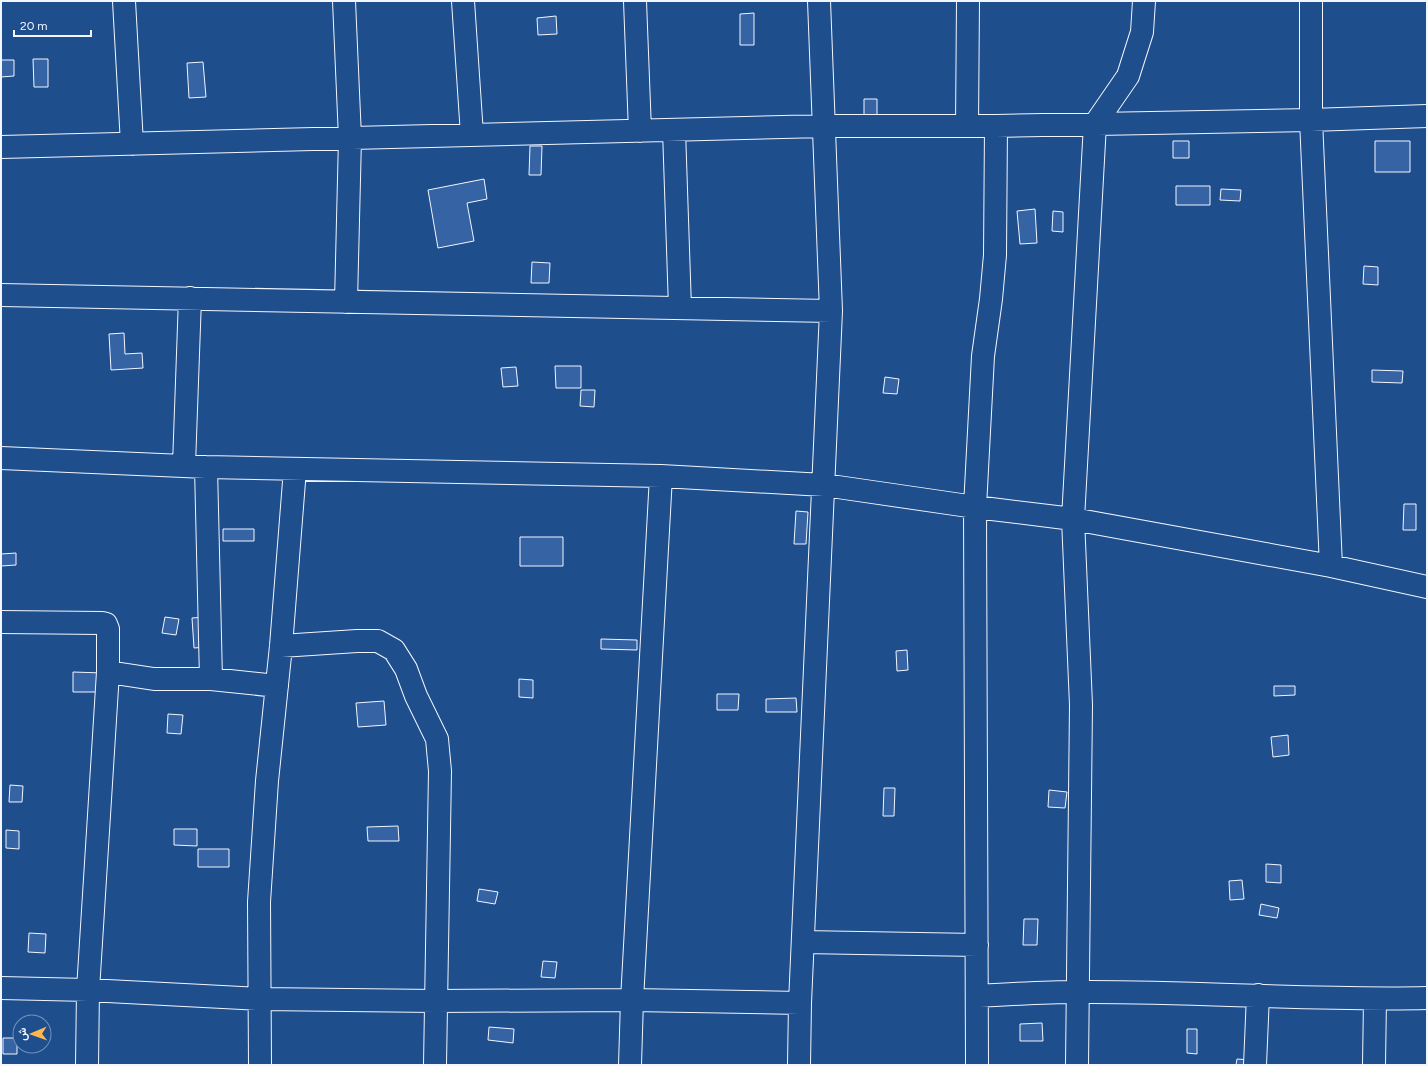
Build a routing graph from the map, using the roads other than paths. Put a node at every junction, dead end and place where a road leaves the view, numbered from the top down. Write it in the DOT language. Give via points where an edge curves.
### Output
graph roads {
  1 [pos="124,1"];
  2 [pos="344,1"];
  3 [pos="463,1"];
  4 [pos="635,1"];
  5 [pos="819,1"];
  6 [pos="968,1"];
  7 [pos="1144,1"];
  8 [pos="1311,1"];
  9 [pos="1427,116"];
  10 [pos="1311,120"];
  11 [pos="1095,124"];
  12 [pos="824,126"];
  13 [pos="968,126"];
  14 [pos="996,126"];
  15 [pos="674,130"];
  16 [pos="640,131"];
  17 [pos="472,135"];
  18 [pos="350,138"];
  19 [pos="132,144"];
  20 [pos="1,147"];
  21 [pos="1,295"];
  22 [pos="190,298"];
  23 [pos="346,302"];
  24 [pos="680,308"];
  25 [pos="831,311"];
  26 [pos="1,458"];
  27 [pos="184,465"];
  28 [pos="206,467"];
  29 [pos="295,469"];
  30 [pos="661,476"];
  31 [pos="824,485"];
  32 [pos="975,507"];
  33 [pos="1073,519"];
  34 [pos="1331,566"];
  35 [pos="1427,587"];
  36 [pos="1,622"];
  37 [pos="281,646"];
  38 [pos="108,672"];
  39 [pos="211,679"];
  40 [pos="277,686"];
  41 [pos="803,942"];
  42 [pos="977,945"];
  43 [pos="1,988"];
  44 [pos="88,990"];
  45 [pos="1077,992"];
  46 [pos="1258,995"];
  47 [pos="977,996"];
  48 [pos="1427,998"];
  49 [pos="260,999"];
  50 [pos="1375,999"];
  51 [pos="632,1000"];
  52 [pos="435,1001"];
  53 [pos="800,1003"];
  54 [pos="87,1065"];
  55 [pos="260,1065"];
  56 [pos="435,1065"];
  57 [pos="630,1065"];
  58 [pos="799,1065"];
  59 [pos="977,1065"];
  60 [pos="1077,1065"];
  61 [pos="1255,1065"];
  62 [pos="1374,1065"];
  1 -- 19 [label="street"];
  2 -- 18 [label="street"];
  3 -- 17 [label="street"];
  4 -- 16 [label="street"];
  5 -- 12 [label="street"];
  6 -- 13 [label="street"];
  7 -- 11 [label="street" via="1142,32 1128,76"];
  8 -- 10 [label="street"];
  9 -- 10 [label="street"];
  10 -- 11 [label="street"];
  10 -- 34 [label="street"];
  11 -- 14 [label="street"];
  11 -- 33 [label="street"];
  12 -- 13 [label="street"];
  12 -- 15 [label="street"];
  12 -- 25 [label="street"];
  13 -- 14 [label="street"];
  14 -- 32 [label="street" via="995,255 983,356"];
  15 -- 16 [label="street"];
  15 -- 24 [label="street"];
  16 -- 17 [label="street"];
  17 -- 18 [label="street"];
  18 -- 19 [label="street"];
  18 -- 23 [label="street"];
  19 -- 20 [label="street"];
  21 -- 22 [label="street"];
  22 -- 23 [label="street"];
  22 -- 27 [label="street"];
  23 -- 24 [label="street"];
  24 -- 25 [label="street"];
  25 -- 31 [label="street"];
  26 -- 27 [label="street"];
  27 -- 28 [label="street"];
  28 -- 29 [label="street"];
  28 -- 39 [label="street"];
  29 -- 30 [label="street"];
  29 -- 37 [label="street"];
  30 -- 31 [label="street"];
  30 -- 51 [label="street"];
  31 -- 32 [label="street"];
  31 -- 41 [label="street"];
  32 -- 33 [label="street"];
  32 -- 42 [label="street"];
  33 -- 34 [label="street"];
  33 -- 45 [label="street" via="1081,705"];
  34 -- 35 [label="street"];
  36 -- 38 [label="street" via="102,622 108,629"];
  37 -- 40 [label="street"];
  37 -- 52 [label="street" via="378,641 394,650 406,669 437,739 440,771"];
  38 -- 39 [label="street" via="154,679"];
  38 -- 44 [label="street"];
  39 -- 40 [label="street"];
  40 -- 49 [label="street" via="258,902"];
  41 -- 42 [label="street"];
  41 -- 53 [label="street"];
  42 -- 47 [label="street"];
  43 -- 44 [label="street"];
  44 -- 49 [label="street"];
  44 -- 54 [label="street"];
  45 -- 46 [label="street"];
  45 -- 47 [label="street"];
  45 -- 60 [label="street"];
  46 -- 50 [label="street"];
  46 -- 61 [label="street"];
  47 -- 59 [label="street"];
  48 -- 50 [label="street"];
  49 -- 52 [label="street"];
  49 -- 55 [label="street"];
  50 -- 62 [label="street"];
  51 -- 52 [label="street"];
  51 -- 53 [label="street"];
  51 -- 57 [label="street"];
  52 -- 56 [label="street"];
  53 -- 58 [label="street"];
}
